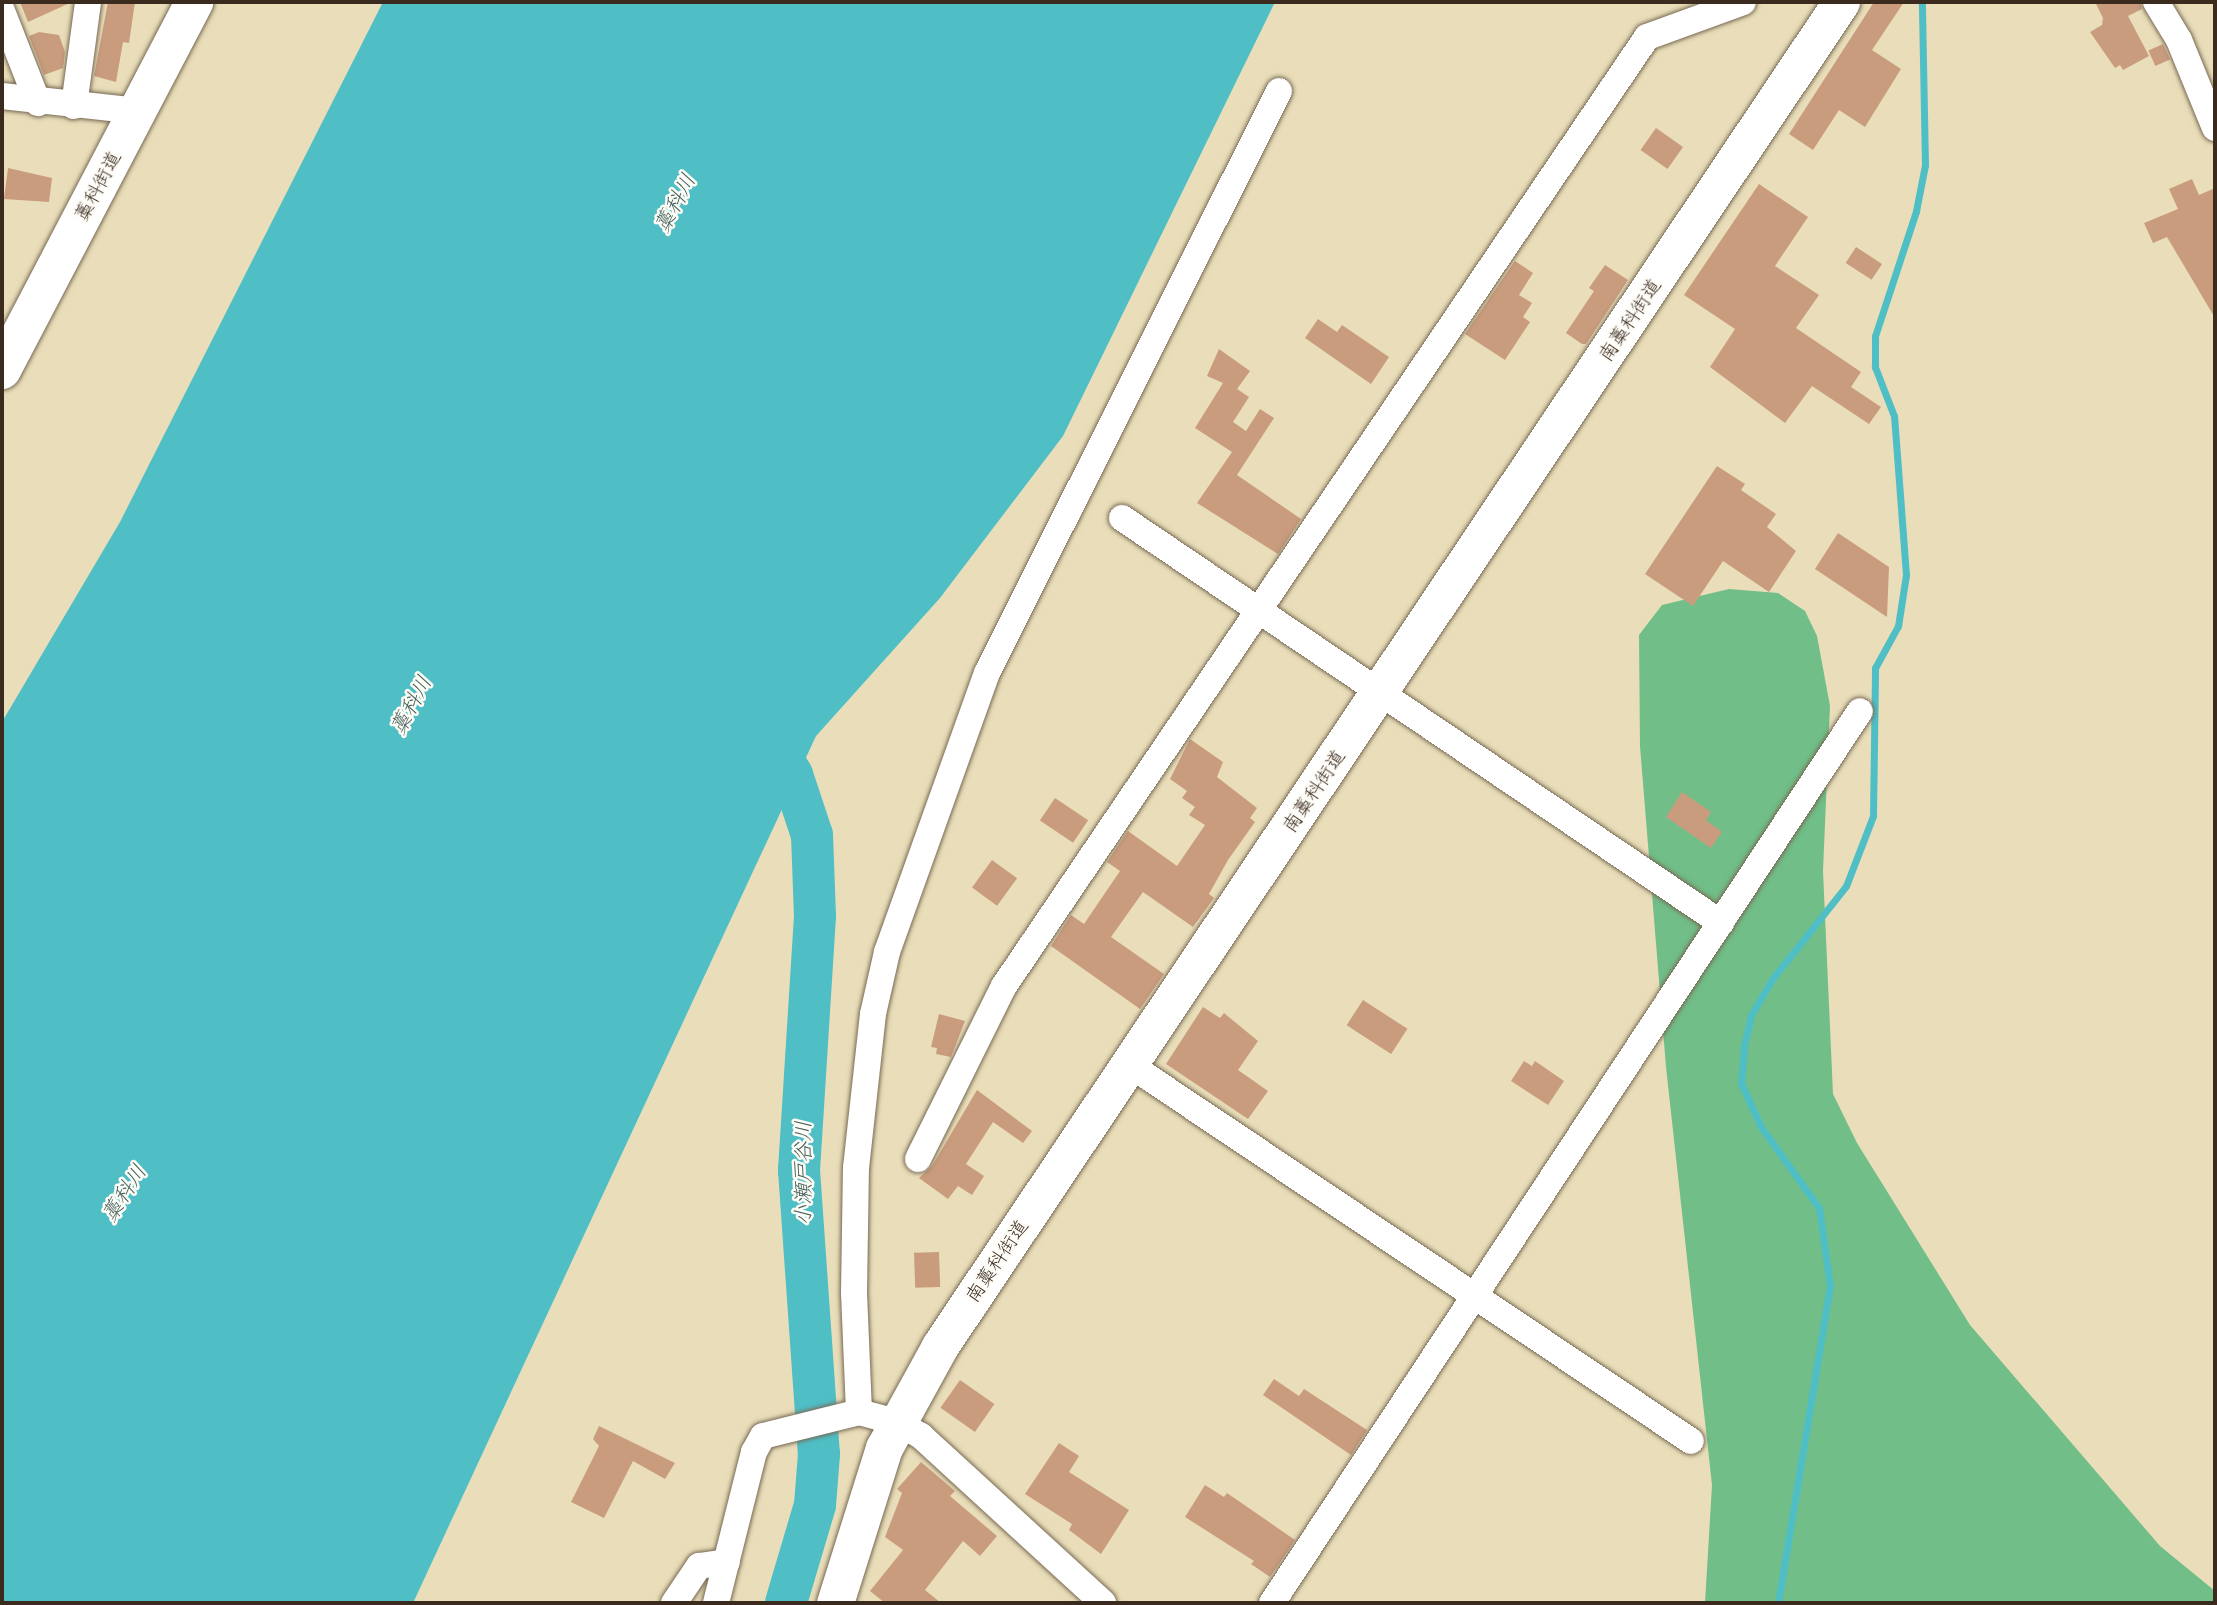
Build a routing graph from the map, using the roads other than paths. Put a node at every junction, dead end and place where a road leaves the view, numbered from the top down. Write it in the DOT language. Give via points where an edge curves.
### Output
graph roads {
  1 [pos="88,2"];
  2 [pos="194,2"];
  3 [pos="1743,2"];
  4 [pos="1841,2"];
  5 [pos="2156,2"];
  6 [pos="2,11"];
  7 [pos="1279,91"];
  8 [pos="2,96"];
  9 [pos="38,103"];
  10 [pos="74,106"];
  11 [pos="138,111"];
  12 [pos="2215,128"];
  13 [pos="2,370"];
  14 [pos="1122,518"];
  15 [pos="1257,609"];
  16 [pos="1380,692"];
  17 [pos="1860,711"];
  18 [pos="1721,923"];
  19 [pos="1130,1065"];
  20 [pos="918,1159"];
  21 [pos="1473,1298"];
  22 [pos="859,1412"];
  23 [pos="896,1422"];
  24 [pos="1691,1441"];
  25 [pos="727,1562"];
  26 [pos="674,1603"];
  27 [pos="716,1603"];
  28 [pos="835,1603"];
  29 [pos="1103,1603"];
  30 [pos="1272,1603"];
  1 -- 10 [label="street"];
  2 -- 11 [label="highway, 藁科街道"];
  3 -- 15 [label="street" via="1647,37"];
  4 -- 16 [label="main road, 南藁科街道"];
  5 -- 12 [label="street" via="2179,40"];
  6 -- 9 [label="street"];
  7 -- 22 [label="street" via="987,673 887,952 873,1014 856,1168 854,1293"];
  8 -- 9 [label="street"];
  9 -- 10 [label="street"];
  10 -- 11 [label="street"];
  11 -- 13 [label="highway, 藁科街道"];
  14 -- 15 [label="street"];
  15 -- 16 [label="street"];
  15 -- 20 [label="street" via="1004,986"];
  16 -- 18 [label="street"];
  16 -- 19 [label="main road, 南藁科街道"];
  17 -- 18 [label="street"];
  18 -- 21 [label="street"];
  19 -- 21 [label="street"];
  19 -- 23 [label="main road, 南藁科街道" via="940,1346"];
  21 -- 24 [label="street"];
  21 -- 30 [label="street"];
  22 -- 23 [label="street"];
  22 -- 25 [label="street" via="763,1436 754,1452"];
  23 -- 28 [label="main road, 南藁科街道"];
  23 -- 29 [label="street" via="921,1436"];
  25 -- 26 [label="street" via="699,1566"];
  25 -- 27 [label="street"];
}
